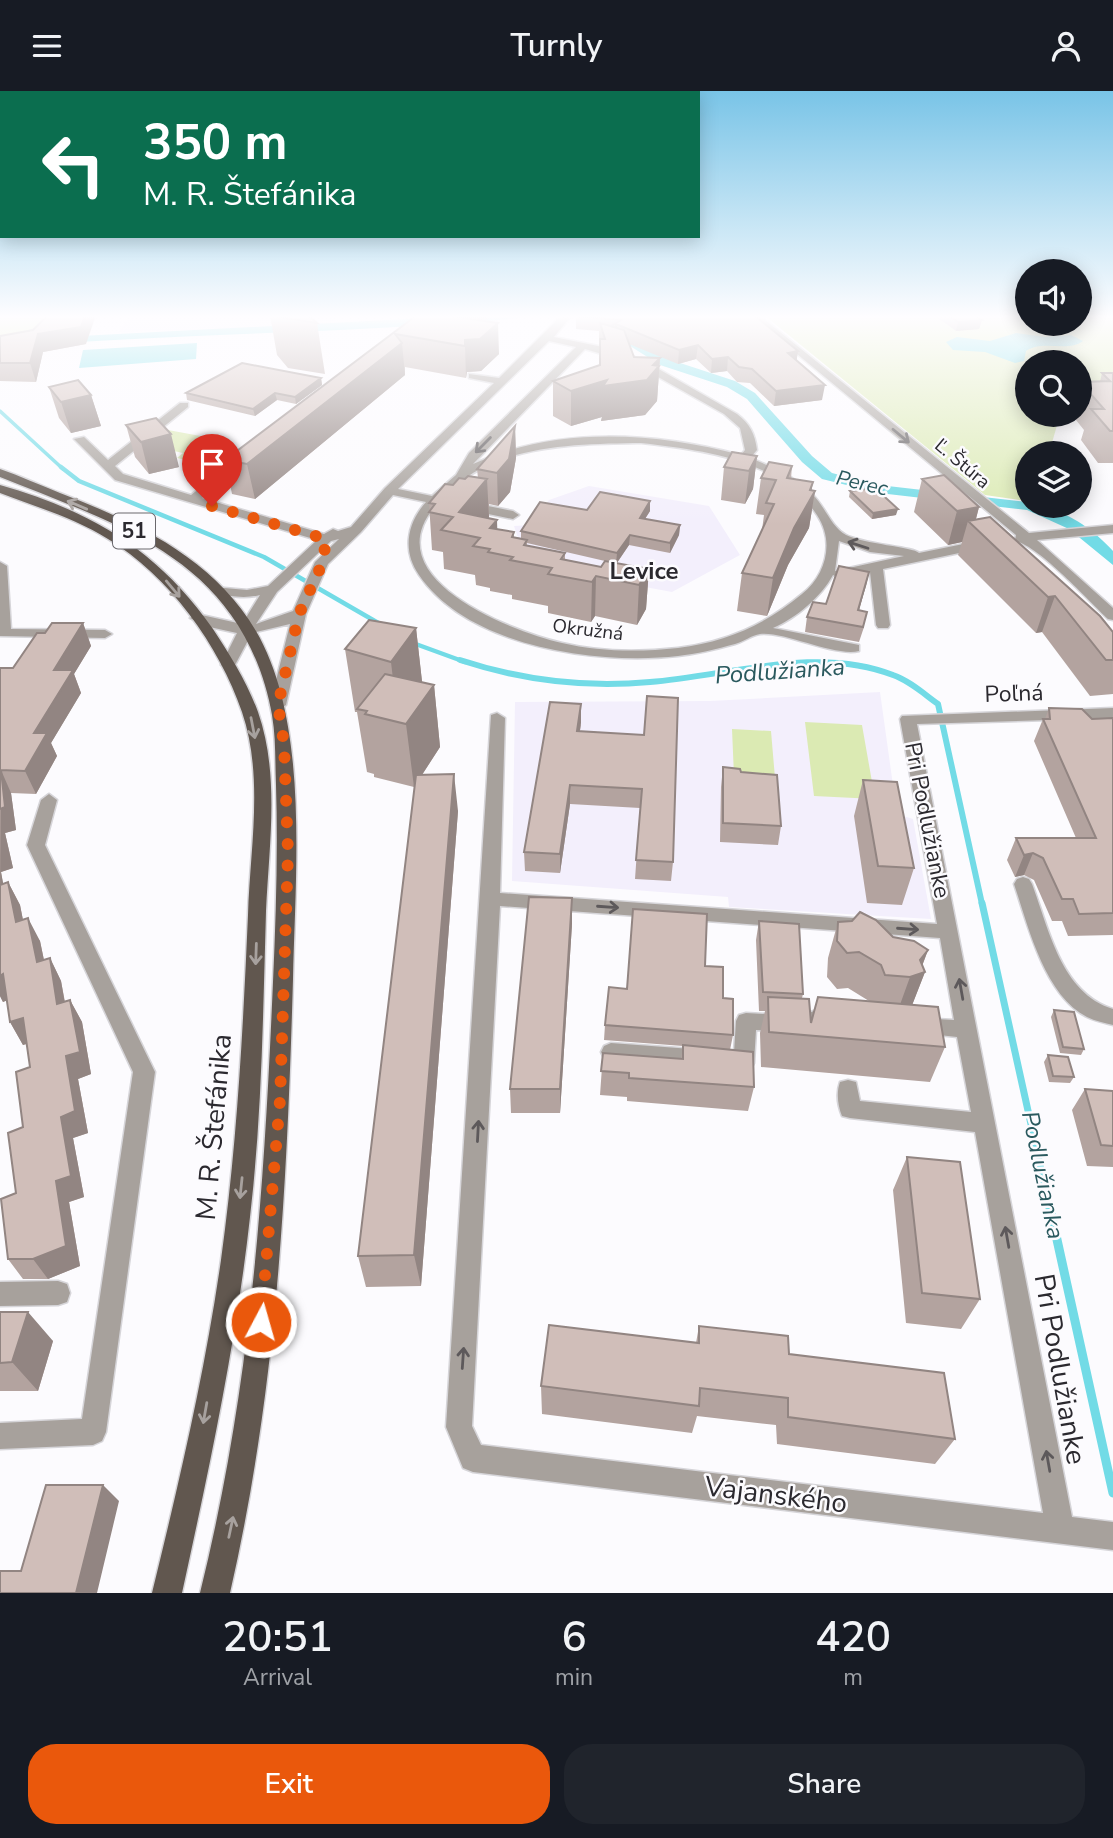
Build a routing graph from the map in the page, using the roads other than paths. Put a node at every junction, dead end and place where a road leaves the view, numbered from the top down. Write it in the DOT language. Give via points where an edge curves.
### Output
graph roads {
  1 [pos="500,385"];
  2 [pos="543,385"];
  3 [pos="679,385"];
  4 [pos="839,385"];
  5 [pos="184,405"];
  6 [pos="80,439"];
  7 [pos="257,449"];
  8 [pos="743,460"];
  9 [pos="108,465"];
  10 [pos="0,473"];
  11 [pos="459,477"];
  12 [pos="0,489"];
  13 [pos="389,491"];
  14 [pos="192,500"];
  15 [pos="433,500"];
  16 [pos="513,515"];
  17 [pos="357,529"];
  18 [pos="1113,529"];
  19 [pos="831,531"];
  20 [pos="1024,537"];
  21 [pos="326,539"];
  22 [pos="937,555"];
  23 [pos="323,562"];
  24 [pos="0,566"];
  25 [pos="876,568"];
  26 [pos="828,576"];
  27 [pos="277,584"];
  28 [pos="218,590"];
  29 [pos="299,614"];
  30 [pos="1113,616"];
  31 [pos="197,618"];
  32 [pos="883,625"];
  33 [pos="247,630"];
  34 [pos="761,630"];
  35 [pos="105,634"];
  36 [pos="853,647"];
  37 [pos="228,665"];
  38 [pos="278,705"];
  39 [pos="1113,713"];
  40 [pos="497,718"];
  41 [pos="917,718"];
  42 [pos="49,800"];
  43 [pos="1023,884"];
  44 [pos="491,899"];
  45 [pos="950,932"];
  46 [pos="1113,1017"];
  47 [pos="857,1021"];
  48 [pos="898,1024"];
  49 [pos="968,1029"];
  50 [pos="611,1052"];
  51 [pos="848,1089"];
  52 [pos="985,1123"];
  53 [pos="58,1293"];
  54 [pos="0,1294"];
  55 [pos="0,1436"];
  56 [pos="1060,1528"];
  57 [pos="1101,1534"];
  58 [pos="167,1593"];
  59 [pos="215,1593"];
  1 -- 13 [label="street"];
  2 -- 11 [label="street, one-way" via="473,454"];
  3 -- 8 [label="street" via="741,421 750,433 751,450"];
  4 -- 20 [label="street, Ľ. Štúra, one-way"];
  5 -- 9 [label="street"];
  6 -- 9 [label="street"];
  7 -- 14 [label="street"];
  8 -- 11 [label="street, Okružná" via="667,442 586,441 523,450"];
  8 -- 19 [label="street, Okružná" via="785,479 808,496"];
  9 -- 14 [label="street" via="118,477"];
  28 -- 10 [label="main road, 51, one-way" via="173,554 133,531"];
  11 -- 15 [label="street, Okružná"];
  12 -- 31 [label="main road, M. R. Štefánika / 51, one-way" via="79,519 124,543 167,582"];
  13 -- 15 [label="street"];
  13 -- 17 [label="street"];
  13 -- 21 [label="street"];
  14 -- 21 [label="street"];
  15 -- 16 [label="street"];
  15 -- 34 [label="street, Okružná" via="420,517 413,540 419,565 449,601 493,628 568,649 637,654 709,646"];
  17 -- 21 [label="street"];
  17 -- 23 [label="street"];
  18 -- 20 [label="street"];
  22 -- 19 [label="street, one-way" via="880,551 843,540"];
  19 -- 26 [label="street" via="833,556"];
  20 -- 22 [label="street"];
  20 -- 30 [label="street, Ľ. Štúra"];
  21 -- 23 [label="street"];
  21 -- 27 [label="street"];
  22 -- 25 [label="street"];
  23 -- 29 [label="street"];
  24 -- 35 [label="street" via="4,633"];
  25 -- 26 [label="street"];
  25 -- 32 [label="street"];
  26 -- 34 [label="street, Okružná" via="796,610"];
  27 -- 28 [label="street" via="247,594"];
  27 -- 33 [label="street"];
  28 -- 33 [label="main road, 51"];
  29 -- 33 [label="street" via="268,628"];
  29 -- 38 [label="street"];
  31 -- 33 [label="street"];
  31 -- 37 [label="main road, M. R. Štefánika / 51"];
  33 -- 37 [label="street"];
  33 -- 38 [label="main road, 51" via="265,663"];
  34 -- 36 [label="street"];
  37 -- 58 [label="main road, M. R. Štefánika / 51, one-way" via="253,723 261,776 248,1120 239,1217 222,1317"];
  59 -- 38 [label="main road, 51, one-way" via="249,1445 275,1180 288,853"];
  39 -- 41 [label="street, Poľná"];
  40 -- 44 [label="street"];
  41 -- 45 [label="street, Pri Podlužianke" via="908,719"];
  42 -- 55 [label="street" via="36,845 144,1072 93,1432"];
  43 -- 46 [label="street" via="1065,989 1087,1010"];
  44 -- 45 [label="street, Pri Podlužianke, one-way"];
  56 -- 44 [label="street, Vajanského, one-way" via="473,1458 459,1427"];
  49 -- 45 [label="street, Pri Podlužianke, one-way"];
  47 -- 50 [label="street" via="746,1021 744,1063"];
  48 -- 49 [label="street"];
  49 -- 52 [label="street, Pri Podlužianke"];
  51 -- 52 [label="street" via="850,1109"];
  56 -- 52 [label="street, Pri Podlužianke, one-way"];
  53 -- 54 [label="street"];
  56 -- 57 [label="street, Vajanského"];
}
